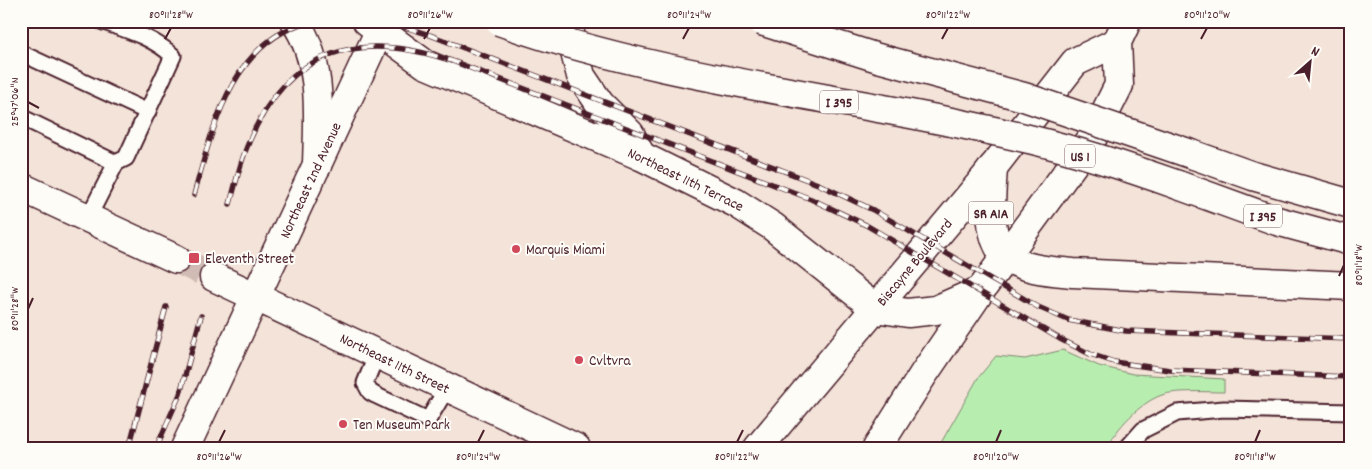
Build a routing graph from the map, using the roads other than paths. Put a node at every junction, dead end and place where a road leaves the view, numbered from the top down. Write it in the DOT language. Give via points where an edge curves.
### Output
graph roads {
  1 [pos="101,21"];
  2 [pos="295,21"];
  3 [pos="499,21"];
  4 [pos="567,21"];
  5 [pos="760,21"];
  6 [pos="377,24"];
  7 [pos="1122,32"];
  8 [pos="21,53"];
  9 [pos="148,112"];
  10 [pos="21,117"];
  11 [pos="641,156"];
  12 [pos="116,163"];
  13 [pos="317,166"];
  14 [pos="993,167"];
  15 [pos="21,187"];
  16 [pos="1351,204"];
  17 [pos="88,218"];
  18 [pos="1351,241"];
  19 [pos="1007,256"];
  20 [pos="176,259"];
  21 [pos="214,277"];
  22 [pos="1351,286"];
  23 [pos="981,290"];
  24 [pos="256,296"];
  25 [pos="875,308"];
  26 [pos="377,354"];
  27 [pos="446,388"];
  28 [pos="1351,412"];
  29 [pos="185,448"];
  30 [pos="576,448"];
  31 [pos="758,448"];
  32 [pos="877,448"];
  33 [pos="1126,448"];
  1 -- 9 [label="lane" via="162,45 172,56"];
  2 -- 13 [label="main road" via="312,54 317,82"];
  3 -- 18 [label="main road, I 395, bridge" via="569,44 685,73 1032,140 1089,155 1277,221"];
  4 -- 11 [label="main road" via="581,76 600,104 630,134"];
  5 -- 16 [label="main road, I 395, bridge" via="878,58 1024,97 1253,176"];
  6 -- 11 [label="main road, Northeast 11th Terrace" via="425,64"];
  6 -- 13 [label="main road, Northeast 2nd Avenue"];
  7 -- 14 [label="main road, Biscayne Boulevard / US 1" via="1075,62"];
  7 -- 19 [label="main road, Biscayne Boulevard / US 1" via="1120,85 1093,137"];
  8 -- 9 [label="lane"];
  9 -- 12 [label="lane" via="126,158"];
  10 -- 12 [label="lane"];
  11 -- 25 [label="main road, Northeast 11th Terrace" via="760,218"];
  12 -- 17 [label="lane"];
  13 -- 24 [label="main road, Northeast 2nd Avenue"];
  14 -- 19 [label="main road, SR A1A" via="992,219 999,246"];
  14 -- 25 [label="main road, Biscayne Boulevard / US 1"];
  15 -- 17 [label="main road"];
  17 -- 20 [label="main road"];
  19 -- 22 [label="main road" via="1027,266 1073,273"];
  19 -- 23 [label="main road, Biscayne Boulevard / US 1"];
  21 -- 24 [label="main road, Northeast 11th Street"];
  23 -- 25 [label="main road, Northeast 11th Terrace" via="936,310 908,313"];
  23 -- 32 [label="main road, Biscayne Boulevard / US 1"];
  24 -- 26 [label="main road, Northeast 11th Street"];
  24 -- 29 [label="main road, Northeast 2nd Avenue"];
  25 -- 31 [label="main road, Biscayne Boulevard / US 1"];
  26 -- 27 [label="main road, Northeast 11th Street"];
  26 -- 27 [label="lane" via="365,383 375,395 428,420"];
  27 -- 30 [label="main road, Northeast 11th Street"];
  28 -- 33 [label="lane" via="1233,409 1177,413 1143,430"];
}
